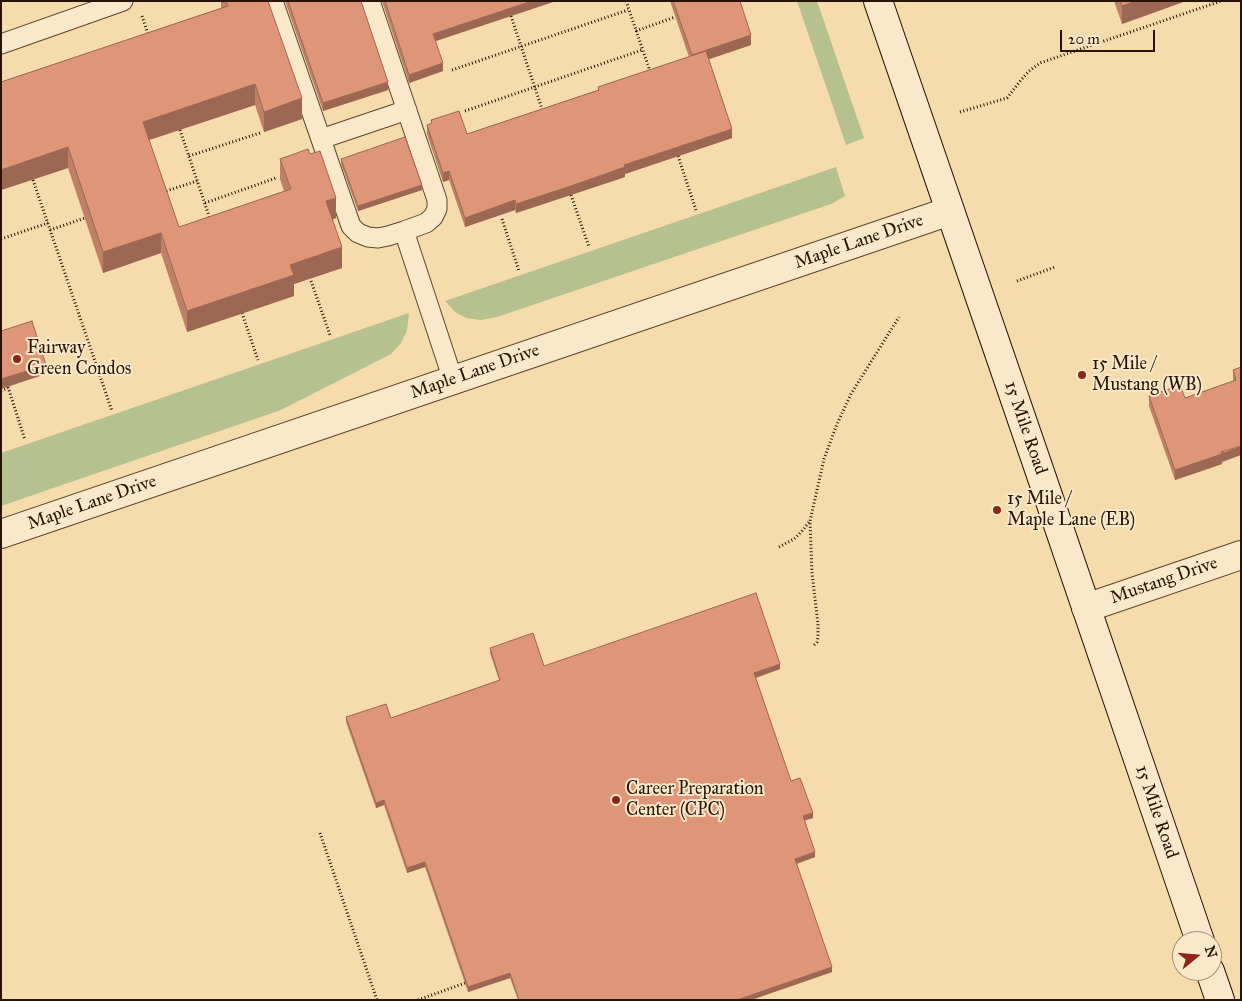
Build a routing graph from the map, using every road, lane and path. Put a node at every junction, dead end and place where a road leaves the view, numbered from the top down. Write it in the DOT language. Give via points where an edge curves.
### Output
graph roads {
  1 [pos="123,1"];
  2 [pos="273,1"];
  3 [pos="370,1"];
  4 [pos="626,1"];
  5 [pos="878,1"];
  6 [pos="1221,1"];
  7 [pos="628,10"];
  8 [pos="141,15"];
  9 [pos="511,16"];
  10 [pos="675,17"];
  11 [pos="636,31"];
  12 [pos="151,42"];
  13 [pos="1,44"];
  14 [pos="521,47"];
  15 [pos="642,50"];
  16 [pos="452,70"];
  17 [pos="652,79"];
  18 [pos="535,87"];
  19 [pos="407,110"];
  20 [pos="465,110"];
  21 [pos="960,112"];
  22 [pos="545,117"];
  23 [pos="180,130"];
  24 [pos="260,133"];
  25 [pos="321,139"];
  26 [pos="189,156"];
  27 [pos="678,156"];
  28 [pos="276,178"];
  29 [pos="33,180"];
  30 [pos="197,181"];
  31 [pos="160,193"];
  32 [pos="571,195"];
  33 [pos="205,203"];
  34 [pos="696,210"];
  35 [pos="950,211"];
  36 [pos="85,218"];
  37 [pos="502,219"];
  38 [pos="48,224"];
  39 [pos="213,227"];
  40 [pos="50,230"];
  41 [pos="404,231"];
  42 [pos="1,239"];
  43 [pos="589,247"];
  44 [pos="1055,267"];
  45 [pos="519,271"];
  46 [pos="1017,281"];
  47 [pos="311,282"];
  48 [pos="242,313"];
  49 [pos="899,317"];
  50 [pos="330,335"];
  51 [pos="258,360"];
  52 [pos="453,380"];
  53 [pos="1,391"];
  54 [pos="112,411"];
  55 [pos="25,440"];
  56 [pos="810,521"];
  57 [pos="1,534"];
  58 [pos="779,547"];
  59 [pos="1241,555"];
  60 [pos="1086,608"];
  61 [pos="814,645"];
  62 [pos="320,833"];
  63 [pos="1197,931"];
  64 [pos="1213,981"];
  65 [pos="465,983"];
  66 [pos="377,1000"];
  67 [pos="418,1000"];
  68 [pos="1220,1000"];
  1 -- 13 [label="lane"];
  2 -- 25 [label="lane"];
  3 -- 19 [label="lane"];
  4 -- 7 [label="path"];
  5 -- 35 [label="street, 15 Mile Road"];
  6 -- 21 [label="path" via="1040,63 1029,71 1007,98"];
  7 -- 11 [label="path"];
  7 -- 14 [label="path"];
  8 -- 12 [label="path"];
  9 -- 14 [label="path"];
  10 -- 11 [label="path"];
  11 -- 15 [label="path"];
  14 -- 16 [label="path"];
  14 -- 18 [label="path"];
  15 -- 17 [label="path"];
  15 -- 18 [label="path"];
  18 -- 20 [label="path"];
  18 -- 22 [label="path"];
  19 -- 25 [label="lane"];
  19 -- 41 [label="lane" via="437,200 433,217"];
  23 -- 26 [label="path"];
  24 -- 26 [label="path"];
  25 -- 41 [label="lane" via="351,226 358,233 378,238"];
  26 -- 30 [label="path"];
  27 -- 34 [label="path"];
  28 -- 33 [label="path"];
  29 -- 38 [label="path"];
  30 -- 31 [label="path"];
  30 -- 33 [label="path"];
  32 -- 43 [label="path"];
  33 -- 39 [label="path"];
  35 -- 52 [label="street, Maple Lane Drive"];
  35 -- 60 [label="street, 15 Mile Road"];
  36 -- 40 [label="path"];
  37 -- 45 [label="path"];
  38 -- 40 [label="path"];
  38 -- 42 [label="path"];
  40 -- 54 [label="path"];
  41 -- 52 [label="lane"];
  44 -- 46 [label="path"];
  47 -- 50 [label="path"];
  48 -- 51 [label="path"];
  49 -- 56 [label="path" via="851,394 837,424 824,459"];
  52 -- 57 [label="street, Maple Lane Drive"];
  53 -- 55 [label="path" via="8,388"];
  56 -- 58 [label="path" via="794,538"];
  56 -- 61 [label="path" via="818,624"];
  59 -- 60 [label="street, Mustang Drive"];
  60 -- 63 [label="street, 15 Mile Road"];
  62 -- 66 [label="path"];
  64 -- 68 [label="street"];
  65 -- 67 [label="path"];
}
